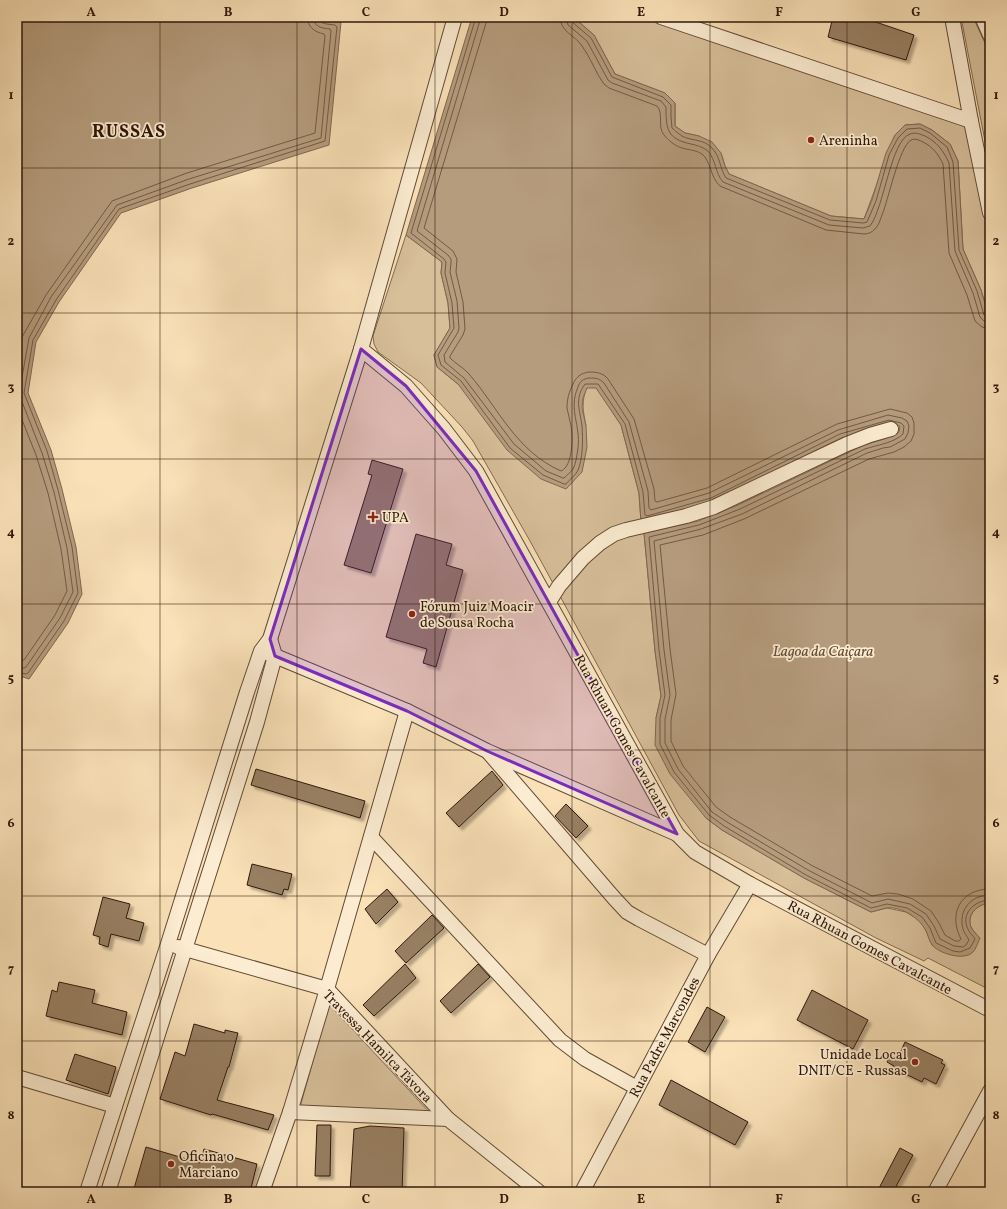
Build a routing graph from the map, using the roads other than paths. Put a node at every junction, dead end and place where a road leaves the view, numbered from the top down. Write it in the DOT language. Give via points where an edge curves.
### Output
graph roads {
  1 [pos="455,17"];
  2 [pos="661,17"];
  3 [pos="952,17"];
  4 [pos="982,17"];
  5 [pos="687,21"];
  6 [pos="990,35"];
  7 [pos="971,121"];
  8 [pos="990,213"];
  9 [pos="361,349"];
  10 [pos="891,429"];
  11 [pos="549,602"];
  12 [pos="270,639"];
  13 [pos="261,651"];
  14 [pos="276,656"];
  15 [pos="407,711"];
  16 [pos="487,751"];
  17 [pos="677,834"];
  18 [pos="371,837"];
  19 [pos="750,884"];
  20 [pos="168,944"];
  21 [pos="186,950"];
  22 [pos="708,955"];
  23 [pos="327,989"];
  24 [pos="990,1010"];
  25 [pos="17,1076"];
  26 [pos="637,1088"];
  27 [pos="990,1091"];
  28 [pos="115,1106"];
  29 [pos="290,1112"];
  30 [pos="448,1119"];
  31 [pos="87,1192"];
  32 [pos="108,1192"];
  33 [pos="262,1192"];
  34 [pos="539,1192"];
  35 [pos="582,1192"];
  36 [pos="935,1192"];
  1 -- 9 [label="street"];
  2 -- 5 [label="street"];
  3 -- 7 [label="street"];
  4 -- 6 [label="street"];
  5 -- 7 [label="street"];
  7 -- 8 [label="street"];
  9 -- 11 [label="street, Rua Rhuan Gomes Cavalcante" via="406,386 476,471"];
  9 -- 12 [label="street"];
  10 -- 11 [label="street" via="847,444 714,507 614,534 583,558"];
  11 -- 17 [label="street, Rua Rhuan Gomes Cavalcante"];
  12 -- 13 [label="street"];
  12 -- 14 [label="street"];
  13 -- 14 [label="street"];
  13 -- 20 [label="street"];
  14 -- 15 [label="street"];
  14 -- 21 [label="street" via="258,722"];
  15 -- 16 [label="street"];
  15 -- 18 [label="street"];
  16 -- 17 [label="street"];
  16 -- 22 [label="street" via="627,912"];
  17 -- 19 [label="street, Rua Rhuan Gomes Cavalcante" via="695,852"];
  18 -- 23 [label="street"];
  18 -- 26 [label="street" via="560,1040 585,1060"];
  19 -- 22 [label="street, Rua Padre Marcondes"];
  19 -- 24 [label="street, Rua Rhuan Gomes Cavalcante"];
  20 -- 21 [label="street, Travessa Hamilca Távora"];
  20 -- 28 [label="street"];
  21 -- 23 [label="street, Travessa Hamilca Távora"];
  21 -- 32 [label="street"];
  22 -- 26 [label="street, Rua Padre Marcondes"];
  23 -- 29 [label="street"];
  23 -- 30 [label="street, Travessa Hamilca Távora"];
  25 -- 28 [label="street"];
  26 -- 35 [label="street, Rua Padre Marcondes"];
  27 -- 36 [label="street"];
  28 -- 31 [label="street"];
  29 -- 30 [label="street"];
  29 -- 33 [label="street"];
  30 -- 34 [label="street, Travessa Hamilca Távora"];
}
